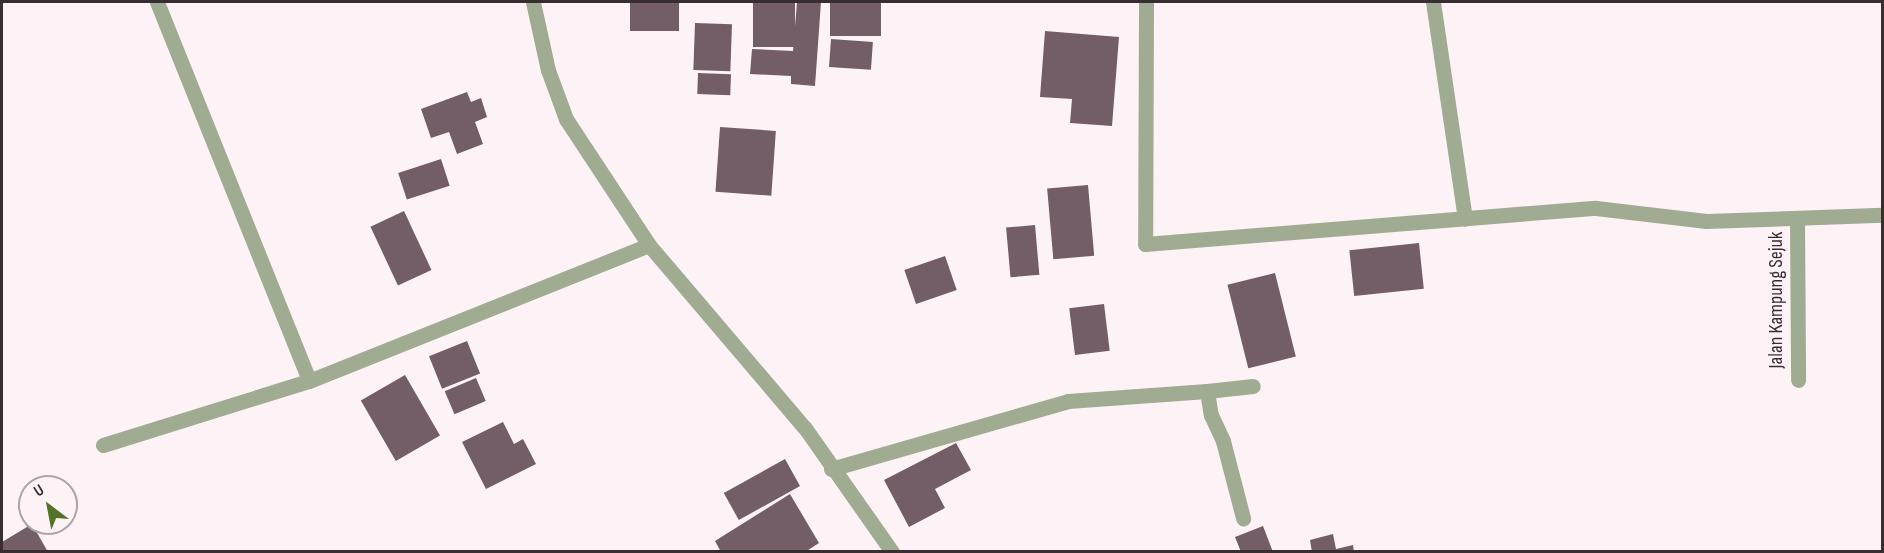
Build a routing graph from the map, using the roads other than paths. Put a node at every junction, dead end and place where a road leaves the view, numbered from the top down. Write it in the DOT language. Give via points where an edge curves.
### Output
graph roads {
  1 [pos="157,2"];
  2 [pos="533,2"];
  3 [pos="1146,2"];
  4 [pos="1432,2"];
  5 [pos="1882,215"];
  6 [pos="1465,219"];
  7 [pos="1797,220"];
  8 [pos="649,245"];
  9 [pos="1798,380"];
  10 [pos="309,381"];
  11 [pos="1253,386"];
  12 [pos="1207,391"];
  13 [pos="103,445"];
  14 [pos="831,469"];
  15 [pos="1243,518"];
  16 [pos="892,552"];
  1 -- 10 [label="street"];
  2 -- 8 [label="street" via="548,70 566,119"];
  3 -- 6 [label="street" via="1145,244"];
  4 -- 6 [label="street"];
  5 -- 7 [label="street"];
  6 -- 7 [label="street" via="1596,208 1706,221"];
  7 -- 9 [label="street, Jalan Kampung Sejuk"];
  8 -- 10 [label="street"];
  8 -- 14 [label="street" via="805,428"];
  10 -- 13 [label="street"];
  11 -- 12 [label="street"];
  12 -- 14 [label="street" via="1068,401"];
  12 -- 15 [label="street"];
  14 -- 16 [label="street"];
}
